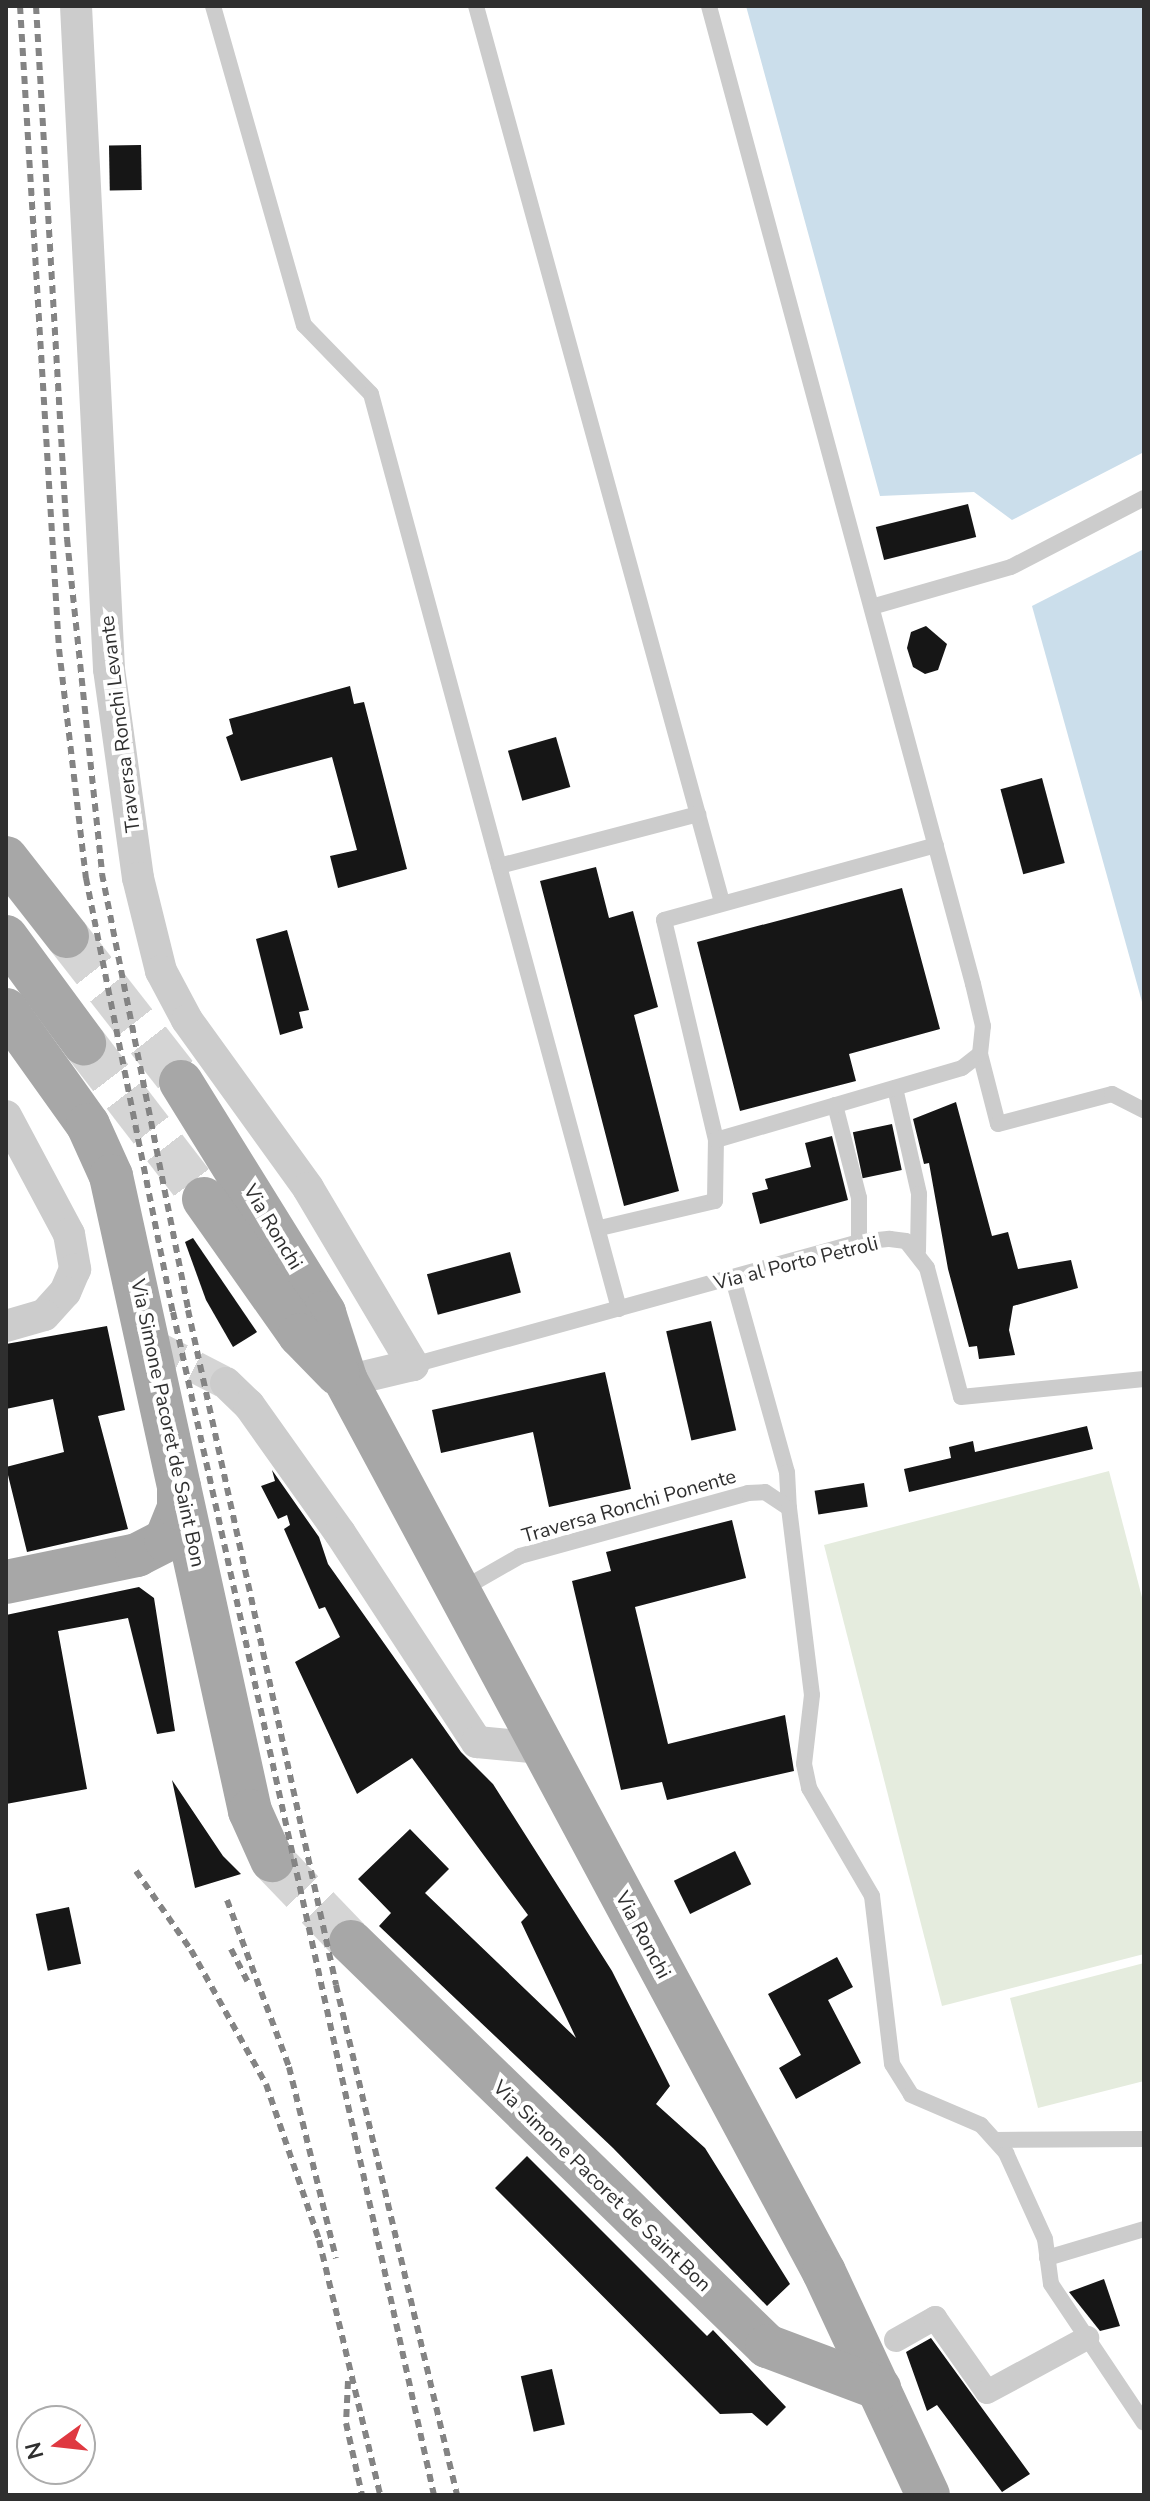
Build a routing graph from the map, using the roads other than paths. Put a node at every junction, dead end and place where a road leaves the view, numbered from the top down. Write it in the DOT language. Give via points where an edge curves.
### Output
graph roads {
  1 [pos="76,6"];
  2 [pos="213,6"];
  3 [pos="476,6"];
  4 [pos="709,6"];
  5 [pos="1144,498"];
  6 [pos="875,606"];
  7 [pos="698,814"];
  8 [pos="936,845"];
  9 [pos="499,866"];
  10 [pos="12,872"];
  11 [pos="722,902"];
  12 [pos="67,936"];
  13 [pos="6,937"];
  14 [pos="6,1010"];
  15 [pos="84,1043"];
  16 [pos="980,1054"];
  17 [pos="181,1082"];
  18 [pos="895,1088"];
  19 [pos="835,1105"];
  20 [pos="1144,1110"];
  21 [pos="6,1116"];
  22 [pos="716,1140"];
  23 [pos="19,1155"];
  24 [pos="204,1199"];
  25 [pos="600,1228"];
  26 [pos="859,1242"];
  27 [pos="918,1251"];
  28 [pos="733,1279"];
  29 [pos="619,1309"];
  30 [pos="6,1326"];
  31 [pos="413,1365"];
  32 [pos="1144,1379"];
  33 [pos="346,1381"];
  34 [pos="226,1383"];
  35 [pos="179,1471"];
  36 [pos="789,1508"];
  37 [pos="137,1555"];
  38 [pos="6,1582"];
  39 [pos="458,1591"];
  40 [pos="211,1630"];
  41 [pos="542,1748"];
  42 [pos="272,1860"];
  43 [pos="351,1942"];
  44 [pos="1144,2139"];
  45 [pos="995,2140"];
  46 [pos="1144,2229"];
  47 [pos="1047,2258"];
  48 [pos="828,2281"];
  49 [pos="1087,2338"];
  50 [pos="896,2340"];
  51 [pos="767,2346"];
  52 [pos="879,2388"];
  53 [pos="1144,2423"];
  54 [pos="928,2495"];
  1 -- 31 [label="street, Traversa Ronchi Levante" via="109,669 138,878 158,958 187,1020 308,1188"];
  2 -- 9 [label="lane" via="304,325 371,394"];
  3 -- 7 [label="lane"];
  4 -- 6 [label="lane"];
  5 -- 6 [label="lane" via="1011,567"];
  6 -- 8 [label="lane"];
  7 -- 9 [label="lane"];
  7 -- 11 [label="lane"];
  8 -- 11 [label="lane"];
  8 -- 16 [label="lane" via="983,1026"];
  9 -- 25 [label="lane"];
  10 -- 12 [label="main road"];
  11 -- 22 [label="lane" via="664,920"];
  13 -- 15 [label="main road"];
  14 -- 35 [label="main road, Via Simone Pacoret de Saint Bon" via="88,1125 111,1176"];
  16 -- 18 [label="lane" via="962,1068"];
  16 -- 20 [label="lane" via="998,1124 1112,1094"];
  17 -- 33 [label="main road, Via Ronchi" via="324,1313"];
  18 -- 19 [label="lane"];
  18 -- 27 [label="lane" via="919,1194"];
  19 -- 22 [label="lane"];
  19 -- 26 [label="lane" via="859,1198"];
  21 -- 23 [label="street"];
  22 -- 25 [label="lane" via="715,1201"];
  23 -- 30 [label="street" via="69,1234 75,1269 65,1292 44,1315"];
  24 -- 33 [label="main road, Via Ronchi" via="300,1335"];
  25 -- 29 [label="lane"];
  26 -- 27 [label="lane, Via al Porto Petroli" via="906,1241"];
  26 -- 28 [label="lane, Via al Porto Petroli"];
  27 -- 32 [label="lane" via="961,1397"];
  28 -- 29 [label="lane, Via al Porto Petroli"];
  28 -- 36 [label="lane" via="787,1472"];
  29 -- 31 [label="lane, Via al Porto Petroli"];
  31 -- 33 [label="street, Via al Porto Petroli"];
  33 -- 39 [label="main road, Via Ronchi"];
  34 -- 41 [label="street" via="249,1405 340,1533 477,1742"];
  35 -- 37 [label="main road" via="179,1508 166,1540"];
  35 -- 40 [label="main road, Via Simone Pacoret de Saint Bon"];
  36 -- 39 [label="lane, Traversa Ronchi Ponente" via="765,1492 748,1493 520,1556"];
  36 -- 45 [label="lane" via="812,1695 804,1764 809,1788 872,1896 892,2064 911,2095 981,2125"];
  37 -- 38 [label="main road"];
  37 -- 40 [label="main road" via="173,1560 190,1580"];
  39 -- 41 [label="main road, Via Ronchi"];
  40 -- 42 [label="main road, Via Simone Pacoret de Saint Bon" via="250,1811"];
  41 -- 48 [label="main road, Via Ronchi"];
  43 -- 51 [label="main road, Via Simone Pacoret de Saint Bon"];
  44 -- 45 [label="lane"];
  45 -- 47 [label="lane" via="1045,2239"];
  46 -- 47 [label="lane"];
  47 -- 49 [label="lane" via="1051,2284"];
  48 -- 51 [label="main road" via="824,2319 810,2338"];
  48 -- 52 [label="main road, Via Ronchi"];
  49 -- 50 [label="street" via="987,2392 935,2318"];
  49 -- 53 [label="lane"];
  51 -- 52 [label="main road, Via Simone Pacoret de Saint Bon"];
  52 -- 54 [label="main road, Via Ronchi"];
}
